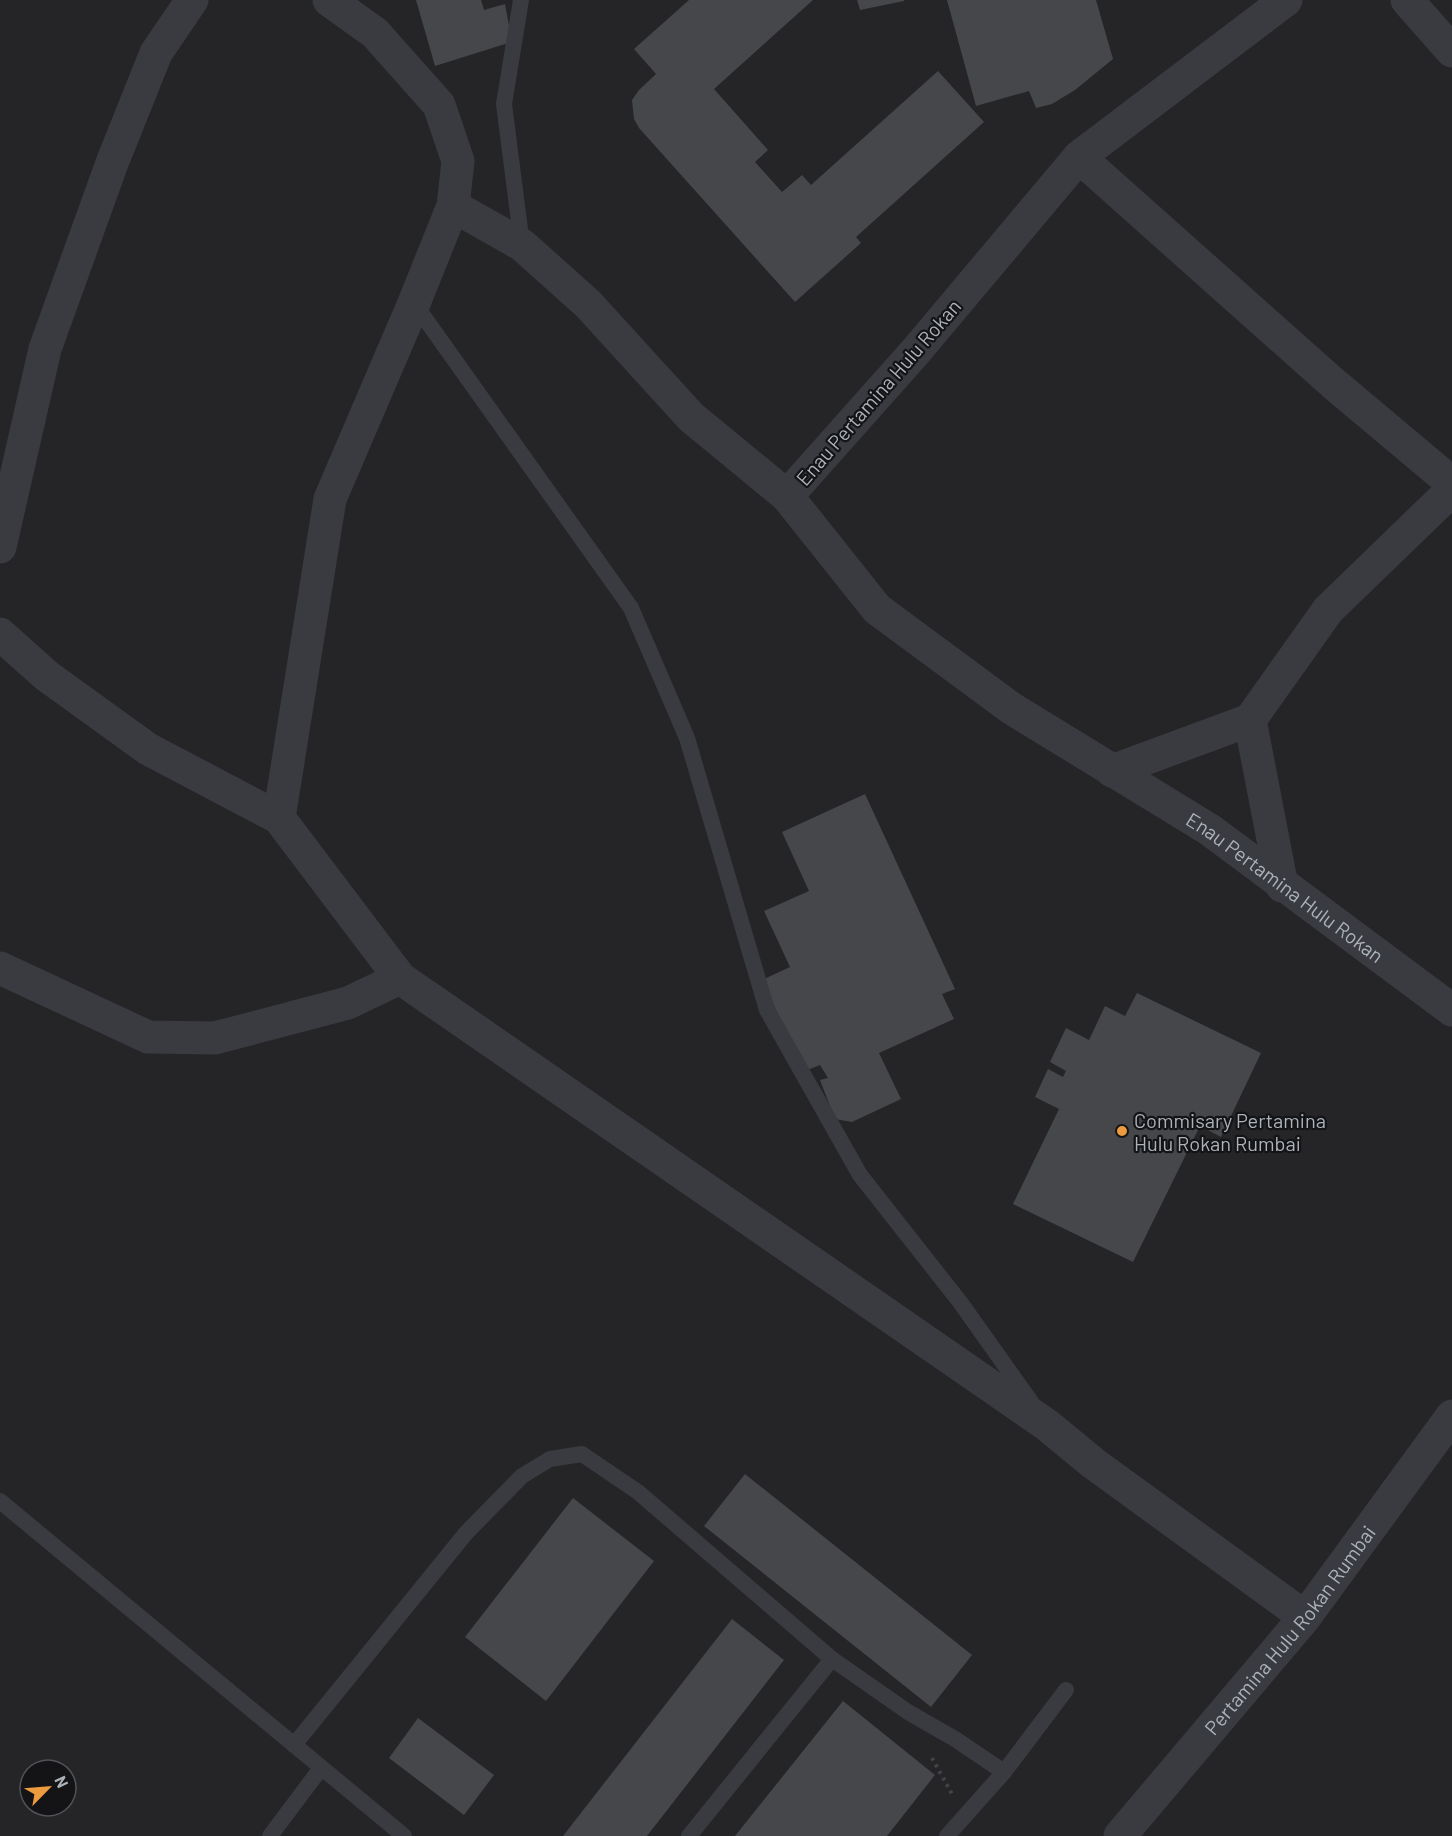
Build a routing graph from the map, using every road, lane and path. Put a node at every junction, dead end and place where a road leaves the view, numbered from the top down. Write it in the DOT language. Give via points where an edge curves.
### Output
graph roads {
  1 [pos="192,0"];
  2 [pos="329,0"];
  3 [pos="521,0"];
  4 [pos="1286,0"];
  5 [pos="1407,0"];
  6 [pos="1452,51"];
  7 [pos="1079,157"];
  8 [pos="453,206"];
  9 [pos="522,245"];
  10 [pos="414,303"];
  11 [pos="1452,483"];
  12 [pos="1452,490"];
  13 [pos="787,496"];
  14 [pos="0,547"];
  15 [pos="0,634"];
  16 [pos="1250,720"];
  17 [pos="1112,771"];
  18 [pos="279,818"];
  19 [pos="1282,886"];
  20 [pos="0,968"];
  21 [pos="400,978"];
  22 [pos="1452,1010"];
  23 [pos="1452,1416"];
  24 [pos="1047,1425"];
  25 [pos="0,1501"];
  26 [pos="1305,1617"];
  27 [pos="832,1659"];
  28 [pos="1065,1690"];
  29 [pos="908,1712"];
  30 [pos="294,1745"];
  31 [pos="321,1768"];
  32 [pos="1004,1772"];
  33 [pos="964,1816"];
  34 [pos="270,1836"];
  35 [pos="404,1836"];
  36 [pos="688,1836"];
  37 [pos="947,1836"];
  38 [pos="1120,1836"];
  1 -- 14 [label="street" via="156,53 45,349"];
  2 -- 8 [label="street" via="375,33 439,105 458,161"];
  3 -- 9 [label="lane" via="504,104"];
  4 -- 7 [label="street, Enau Pertamina Hulu Rokan"];
  5 -- 6 [label="street"];
  7 -- 11 [label="street" via="1334,384"];
  7 -- 13 [label="street, Enau Pertamina Hulu Rokan" via="916,351"];
  8 -- 9 [label="street"];
  8 -- 10 [label="street"];
  9 -- 13 [label="street" via="588,304 691,417"];
  10 -- 18 [label="street" via="330,499"];
  10 -- 24 [label="lane" via="631,608 687,738 767,1011 860,1175 960,1302"];
  12 -- 16 [label="street" via="1328,610"];
  13 -- 17 [label="street, Enau Pertamina Hulu Rokan" via="877,609 1011,708"];
  15 -- 18 [label="street" via="47,676 148,749"];
  16 -- 17 [label="street"];
  16 -- 19 [label="street"];
  17 -- 19 [label="street, Enau Pertamina Hulu Rokan" via="1210,830"];
  18 -- 21 [label="street"];
  19 -- 22 [label="street, Enau Pertamina Hulu Rokan"];
  20 -- 21 [label="street" via="148,1037 215,1038 348,1003"];
  21 -- 24 [label="street"];
  23 -- 26 [label="street, Pertamina Hulu Rokan Rumbai"];
  24 -- 26 [label="street"];
  25 -- 30 [label="lane"];
  26 -- 38 [label="street, Pertamina Hulu Rokan Rumbai"];
  27 -- 29 [label="lane"];
  27 -- 30 [label="lane" via="638,1492 582,1454 549,1459 522,1476 466,1533"];
  27 -- 36 [label="lane"];
  28 -- 32 [label="lane"];
  29 -- 32 [label="lane"];
  29 -- 33 [label="path"];
  30 -- 31 [label="lane"];
  31 -- 34 [label="lane"];
  31 -- 35 [label="lane"];
  32 -- 33 [label="lane"];
  33 -- 37 [label="lane"];
}
